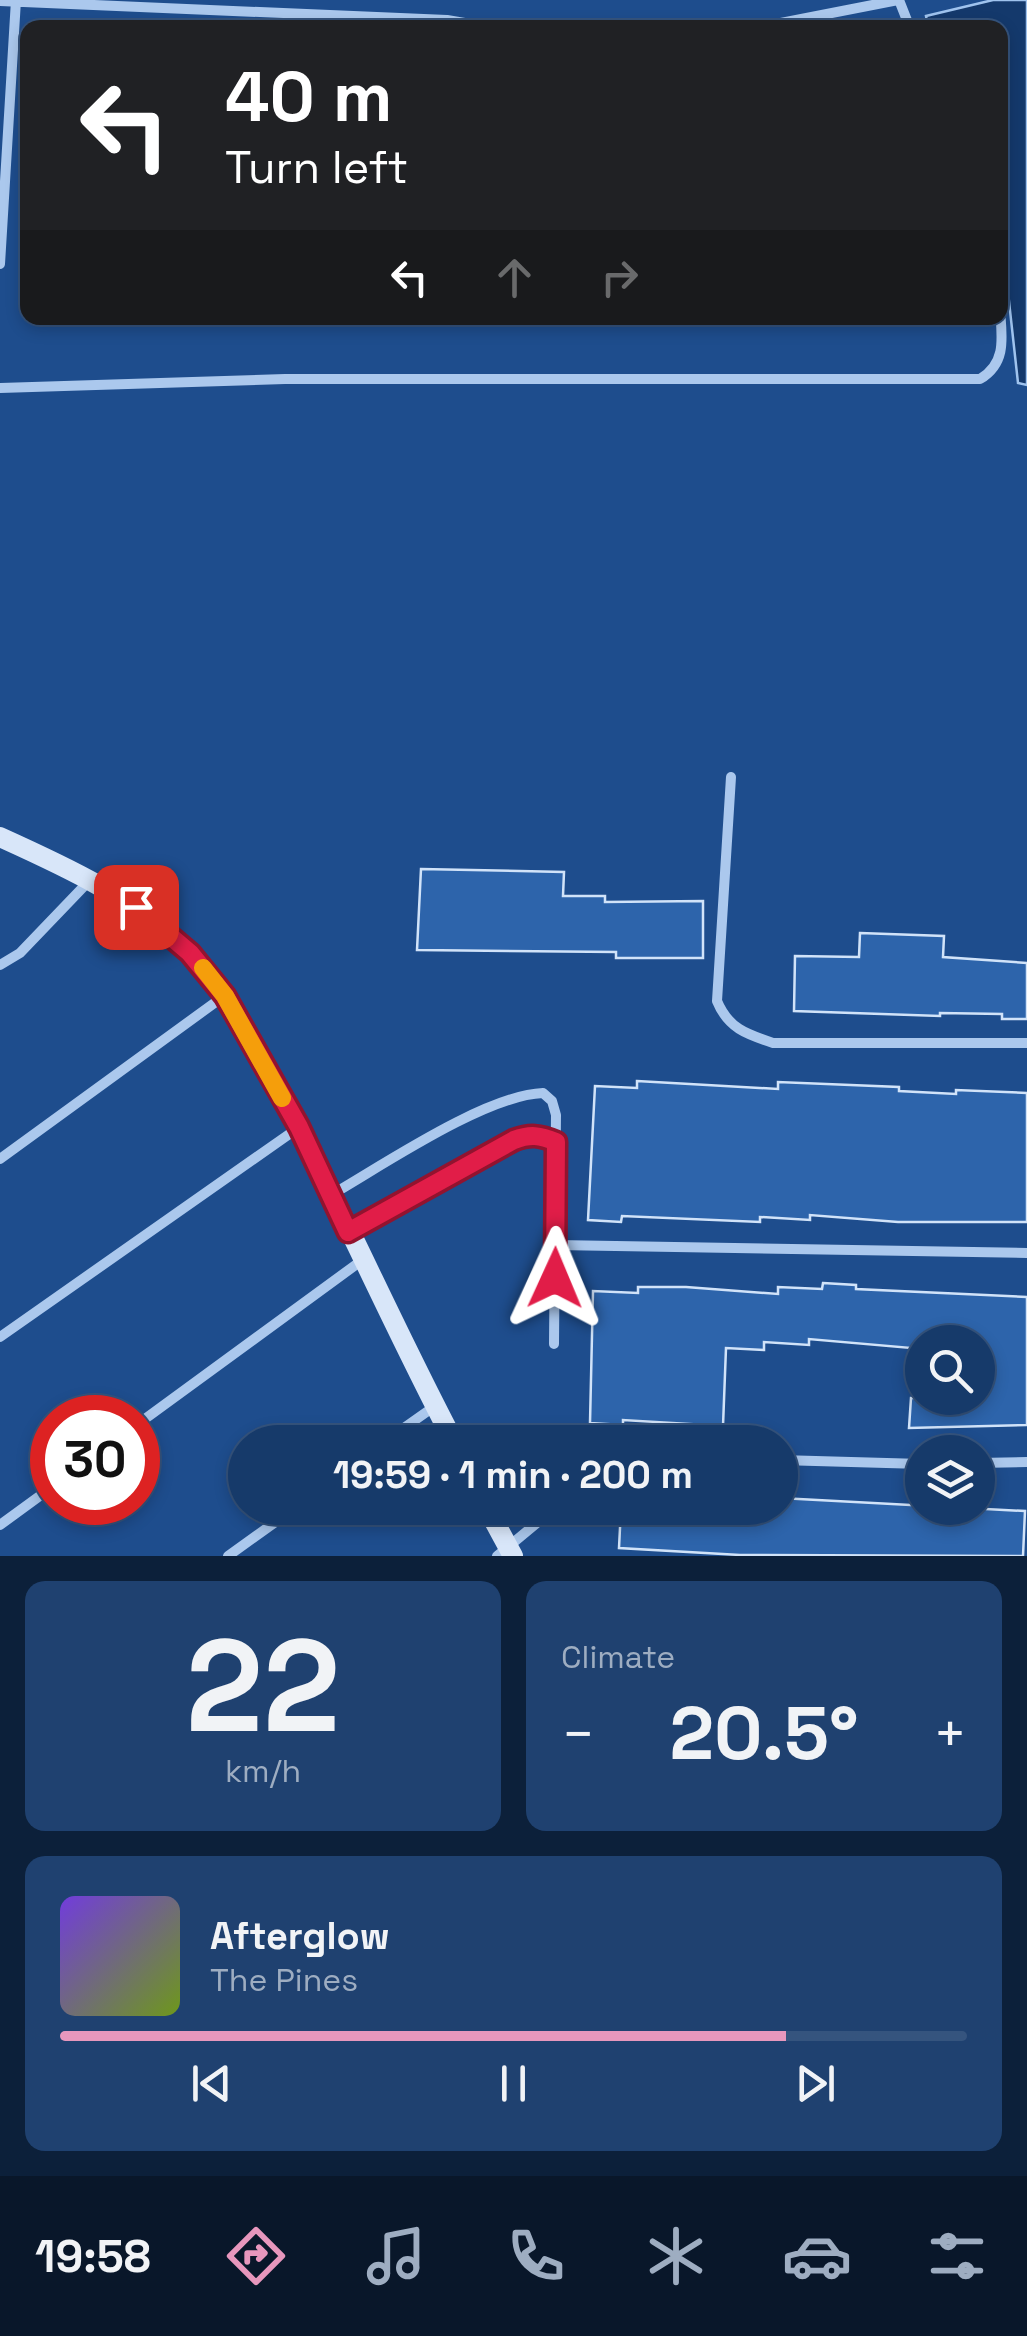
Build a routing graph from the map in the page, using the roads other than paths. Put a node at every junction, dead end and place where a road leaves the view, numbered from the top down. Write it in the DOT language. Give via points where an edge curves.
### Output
graph roads {
  1 [pos="16,0"];
  2 [pos="899,0"];
  3 [pos="0,1"];
  4 [pos="447,20"];
  5 [pos="795,20"];
  6 [pos="0,264"];
  7 [pos="1000,325"];
  8 [pos="0,388"];
  9 [pos="731,777"];
  10 [pos="0,837"];
  11 [pos="92,878"];
  12 [pos="0,965"];
  13 [pos="225,996"];
  14 [pos="1027,1043"];
  15 [pos="299,1127"];
  16 [pos="556,1142"];
  17 [pos="0,1159"];
  18 [pos="330,1195"];
  19 [pos="348,1232"];
  20 [pos="556,1245"];
  21 [pos="1027,1252"];
  22 [pos="361,1260"];
  23 [pos="0,1338"];
  24 [pos="554,1344"];
  25 [pos="434,1406"];
  26 [pos="160,1408"];
  27 [pos="408,1425"];
  28 [pos="445,1425"];
  29 [pos="798,1461"];
  30 [pos="1027,1462"];
  31 [pos="995,1463"];
  32 [pos="905,1464"];
  33 [pos="30,1503"];
  34 [pos="0,1525"];
  35 [pos="271,1525"];
  36 [pos="495,1525"];
  37 [pos="536,1525"];
  38 [pos="506,1553"];
  39 [pos="228,1556"];
  1 -- 3 [label="street"];
  1 -- 4 [label="street"];
  1 -- 6 [label="street"];
  2 -- 5 [label="street"];
  7 -- 8 [label="street" via="1000,361 980,379 305,378"];
  9 -- 14 [label="street" via="717,1000 724,1018 741,1033 773,1043"];
  10 -- 11 [label="street"];
  11 -- 12 [label="street" via="20,953"];
  11 -- 13 [label="street" via="190,953"];
  13 -- 15 [label="street"];
  13 -- 17 [label="street"];
  15 -- 18 [label="street"];
  15 -- 23 [label="street"];
  16 -- 18 [label="street" via="552,1101 543,1092 523,1093"];
  16 -- 19 [label="street" via="528,1134 514,1140"];
  16 -- 20 [label="street"];
  18 -- 19 [label="street"];
  19 -- 22 [label="street"];
  20 -- 21 [label="street"];
  20 -- 24 [label="street"];
  22 -- 25 [label="street"];
  22 -- 26 [label="street"];
  25 -- 27 [label="street"];
  25 -- 28 [label="street"];
  29 -- 32 [label="street"];
  30 -- 31 [label="street"];
  33 -- 34 [label="street"];
  35 -- 39 [label="street"];
  36 -- 38 [label="street"];
  37 -- 38 [label="street"];
}
